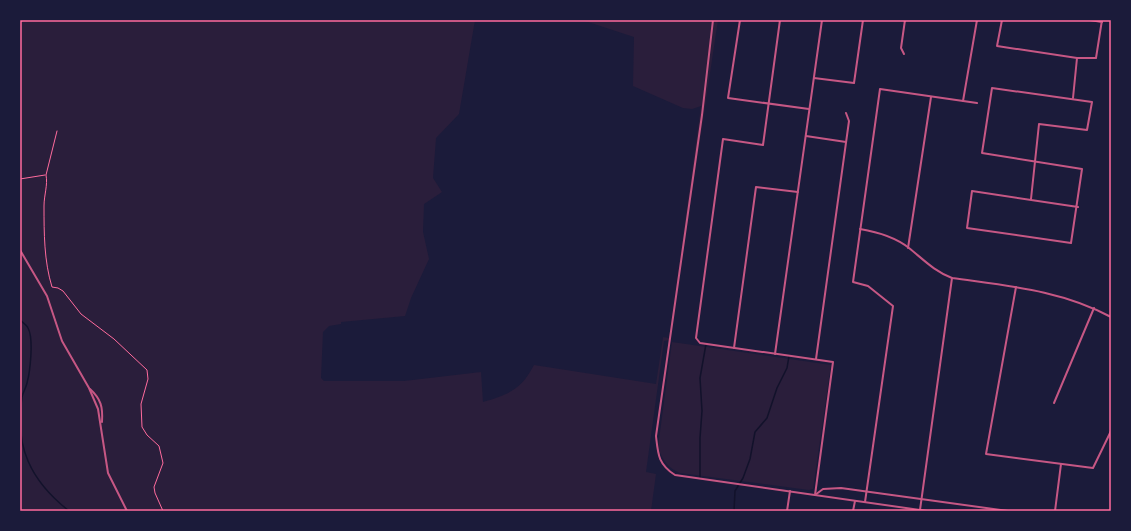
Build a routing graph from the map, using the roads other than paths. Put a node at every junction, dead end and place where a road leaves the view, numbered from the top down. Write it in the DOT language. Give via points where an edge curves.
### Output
graph roads {
  1 [pos="24,20"];
  2 [pos="714,20"];
  3 [pos="740,20"];
  4 [pos="780,20"];
  5 [pos="822,20"];
  6 [pos="863,20"];
  7 [pos="905,20"];
  8 [pos="977,20"];
  9 [pos="1002,20"];
  10 [pos="1090,20"];
  11 [pos="1102,21"];
  12 [pos="20,22"];
  13 [pos="904,54"];
  14 [pos="1077,58"];
  15 [pos="814,78"];
  16 [pos="931,96"];
  17 [pos="1072,98"];
  18 [pos="963,101"];
  19 [pos="977,103"];
  20 [pos="769,104"];
  21 [pos="809,110"];
  22 [pos="846,113"];
  23 [pos="806,136"];
  24 [pos="846,142"];
  25 [pos="1035,162"];
  26 [pos="798,192"];
  27 [pos="1031,199"];
  28 [pos="1078,207"];
  29 [pos="860,229"];
  30 [pos="908,248"];
  31 [pos="20,250"];
  32 [pos="952,278"];
  33 [pos="1016,287"];
  34 [pos="1095,308"];
  35 [pos="1111,317"];
  36 [pos="734,348"];
  37 [pos="775,354"];
  38 [pos="816,359"];
  39 [pos="89,388"];
  40 [pos="1054,403"];
  41 [pos="102,425"];
  42 [pos="1111,432"];
  43 [pos="1061,464"];
  44 [pos="790,491"];
  45 [pos="867,492"];
  46 [pos="815,495"];
  47 [pos="921,500"];
  48 [pos="855,501"];
  49 [pos="865,502"];
  50 [pos="127,511"];
  51 [pos="788,511"];
  52 [pos="853,511"];
  53 [pos="920,511"];
  54 [pos="927,511"];
  55 [pos="1008,511"];
  56 [pos="1055,511"];
  1 -- 12 [label="lane"];
  2 -- 44 [label="street" via="656,436 659,458 666,470 675,475"];
  3 -- 20 [label="street" via="728,98"];
  4 -- 20 [label="street"];
  5 -- 15 [label="street"];
  6 -- 15 [label="street" via="854,84"];
  7 -- 13 [label="street" via="901,48"];
  8 -- 18 [label="street"];
  9 -- 14 [label="street" via="997,46"];
  10 -- 11 [label="street"];
  11 -- 14 [label="street" via="1096,58"];
  14 -- 17 [label="street"];
  15 -- 21 [label="street"];
  16 -- 18 [label="street"];
  16 -- 29 [label="street" via="880,89"];
  16 -- 30 [label="street"];
  17 -- 25 [label="street" via="1092,102 1087,130 1039,124"];
  17 -- 25 [label="street" via="992,88 982,153"];
  18 -- 19 [label="street"];
  20 -- 21 [label="street"];
  20 -- 36 [label="street" via="763,145 723,139 696,338 700,343"];
  21 -- 23 [label="street"];
  22 -- 24 [label="street"];
  23 -- 24 [label="street"];
  23 -- 26 [label="street"];
  24 -- 38 [label="street"];
  25 -- 27 [label="street"];
  25 -- 28 [label="street" via="1082,169"];
  26 -- 36 [label="street" via="756,187"];
  26 -- 37 [label="street"];
  27 -- 28 [label="street"];
  27 -- 28 [label="street" via="972,191 967,228 1071,243"];
  29 -- 30 [label="street" via="885,235"];
  29 -- 45 [label="street" via="853,282 868,286 892,306"];
  30 -- 32 [label="street" via="935,270"];
  31 -- 39 [label="street" via="47,296 62,341"];
  32 -- 33 [label="street"];
  32 -- 47 [label="street"];
  33 -- 34 [label="street" via="1062,296"];
  33 -- 43 [label="street" via="986,454"];
  34 -- 35 [label="street"];
  34 -- 40 [label="street"];
  36 -- 37 [label="street"];
  37 -- 38 [label="street"];
  38 -- 46 [label="street" via="834,362"];
  39 -- 41 [label="street"];
  39 -- 41 [label="street" via="100,401 103,411"];
  41 -- 50 [label="street" via="108,472"];
  42 -- 43 [label="street" via="1093,468"];
  43 -- 56 [label="street"];
  44 -- 46 [label="street"];
  44 -- 51 [label="street"];
  45 -- 46 [label="street" via="830,488 823,489"];
  45 -- 47 [label="street"];
  45 -- 49 [label="street"];
  46 -- 48 [label="street"];
  47 -- 53 [label="street"];
  47 -- 55 [label="street"];
  48 -- 49 [label="street"];
  48 -- 52 [label="street"];
  49 -- 53 [label="street"];
  53 -- 54 [label="street"];
}
